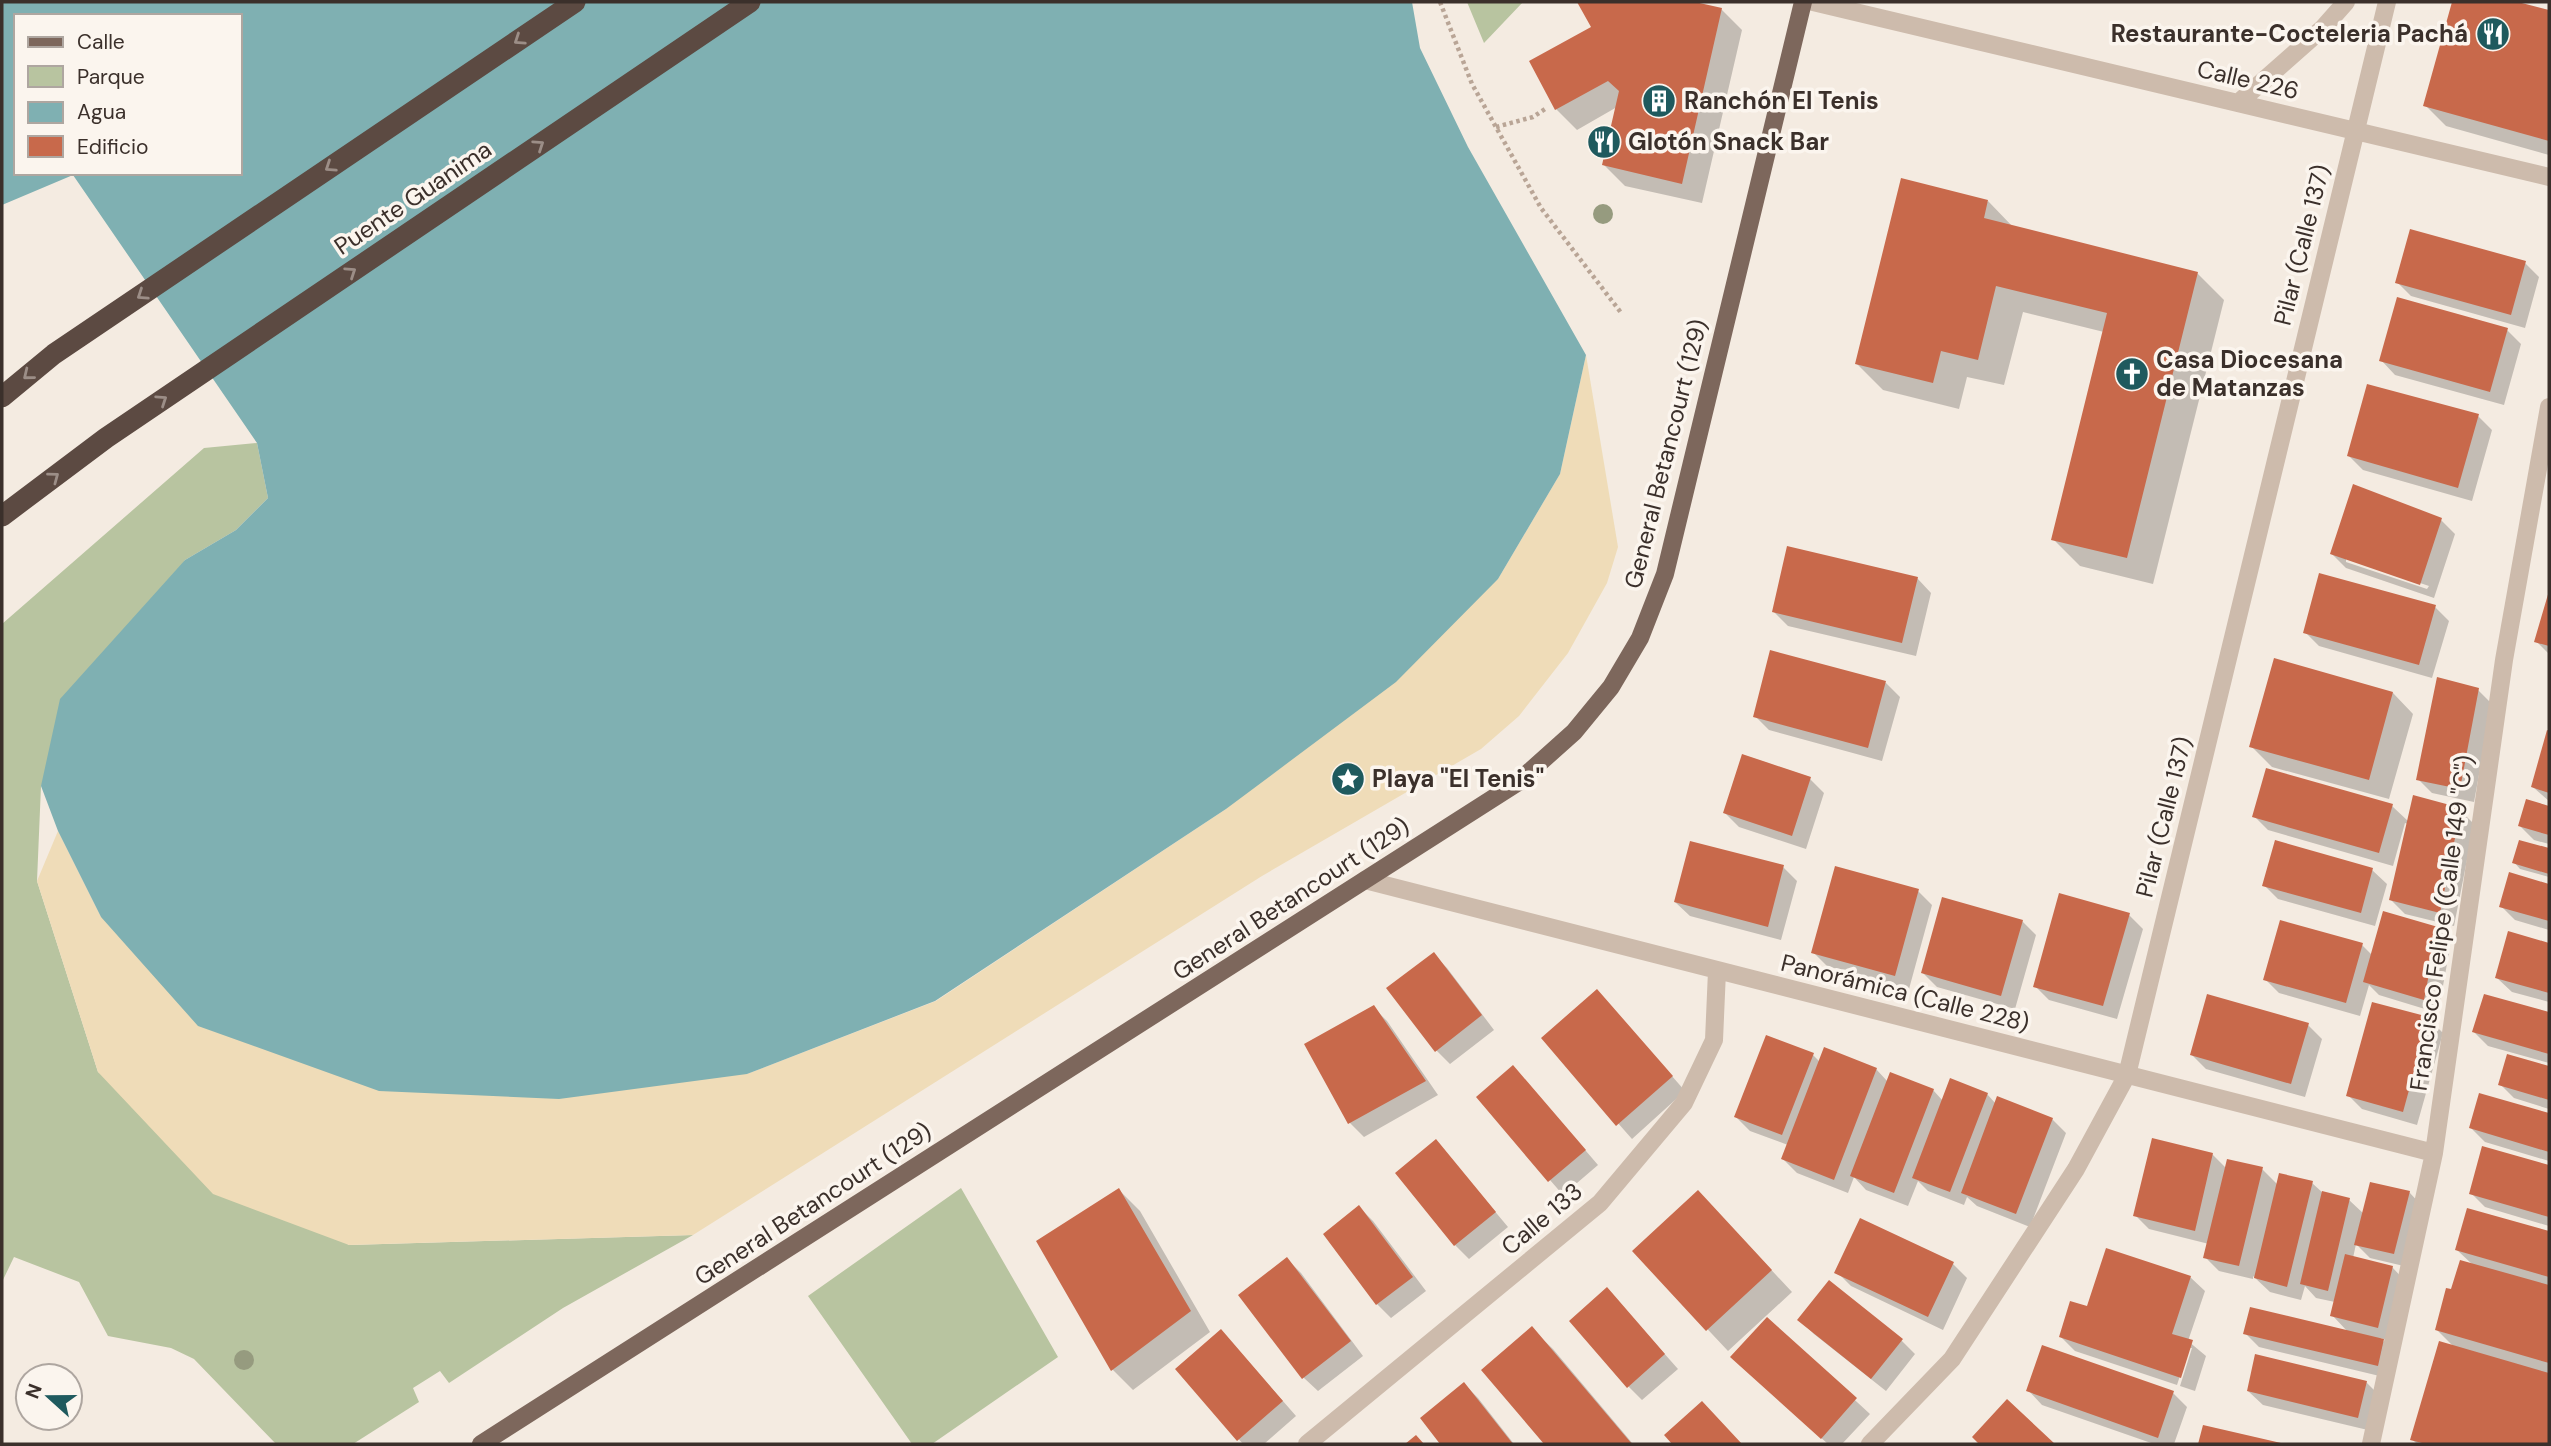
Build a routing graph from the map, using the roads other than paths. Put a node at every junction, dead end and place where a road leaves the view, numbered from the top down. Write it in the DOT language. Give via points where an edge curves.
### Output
graph roads {
  1 [pos="575,2"];
  2 [pos="750,2"];
  3 [pos="1803,2"];
  4 [pos="1813,2"];
  5 [pos="2346,2"];
  6 [pos="2387,2"];
  7 [pos="2238,103"];
  8 [pos="2355,130"];
  9 [pos="2549,177"];
  10 [pos="2,397"];
  11 [pos="2549,407"];
  12 [pos="2,516"];
  13 [pos="1365,880"];
  14 [pos="1717,971"];
  15 [pos="2127,1075"];
  16 [pos="2434,1153"];
  17 [pos="481,1444"];
  18 [pos="1307,1444"];
  19 [pos="1870,1444"];
  20 [pos="2371,1444"];
  1 -- 10 [label="highway, one-way" via="54,354"];
  12 -- 2 [label="highway, Puente Guanima, one-way" via="106,438"];
  3 -- 13 [label="main road, General Betancourt (129)" via="1665,574 1640,638 1611,687 1574,732 1517,783"];
  4 -- 7 [label="street, Calle 226"];
  5 -- 7 [label="street"];
  6 -- 8 [label="street, Pilar (Calle 137)"];
  7 -- 8 [label="street, Calle 226"];
  8 -- 9 [label="street, Calle 226"];
  8 -- 15 [label="street, Pilar (Calle 137)"];
  11 -- 16 [label="street, Francisco Felipe (Calle 149 \"C\")" via="2504,660"];
  13 -- 14 [label="street, Panorámica (Calle 228)"];
  13 -- 17 [label="main road, General Betancourt (129)"];
  14 -- 15 [label="street, Panorámica (Calle 228)"];
  14 -- 18 [label="street, Calle 133" via="1714,1040 1684,1103 1600,1203"];
  15 -- 16 [label="street, Panorámica (Calle 228)"];
  15 -- 19 [label="street, Pilar (Calle 137)" via="2076,1169 1952,1359"];
  16 -- 20 [label="street, Francisco Felipe (Calle 149 \"C\")"];
}
